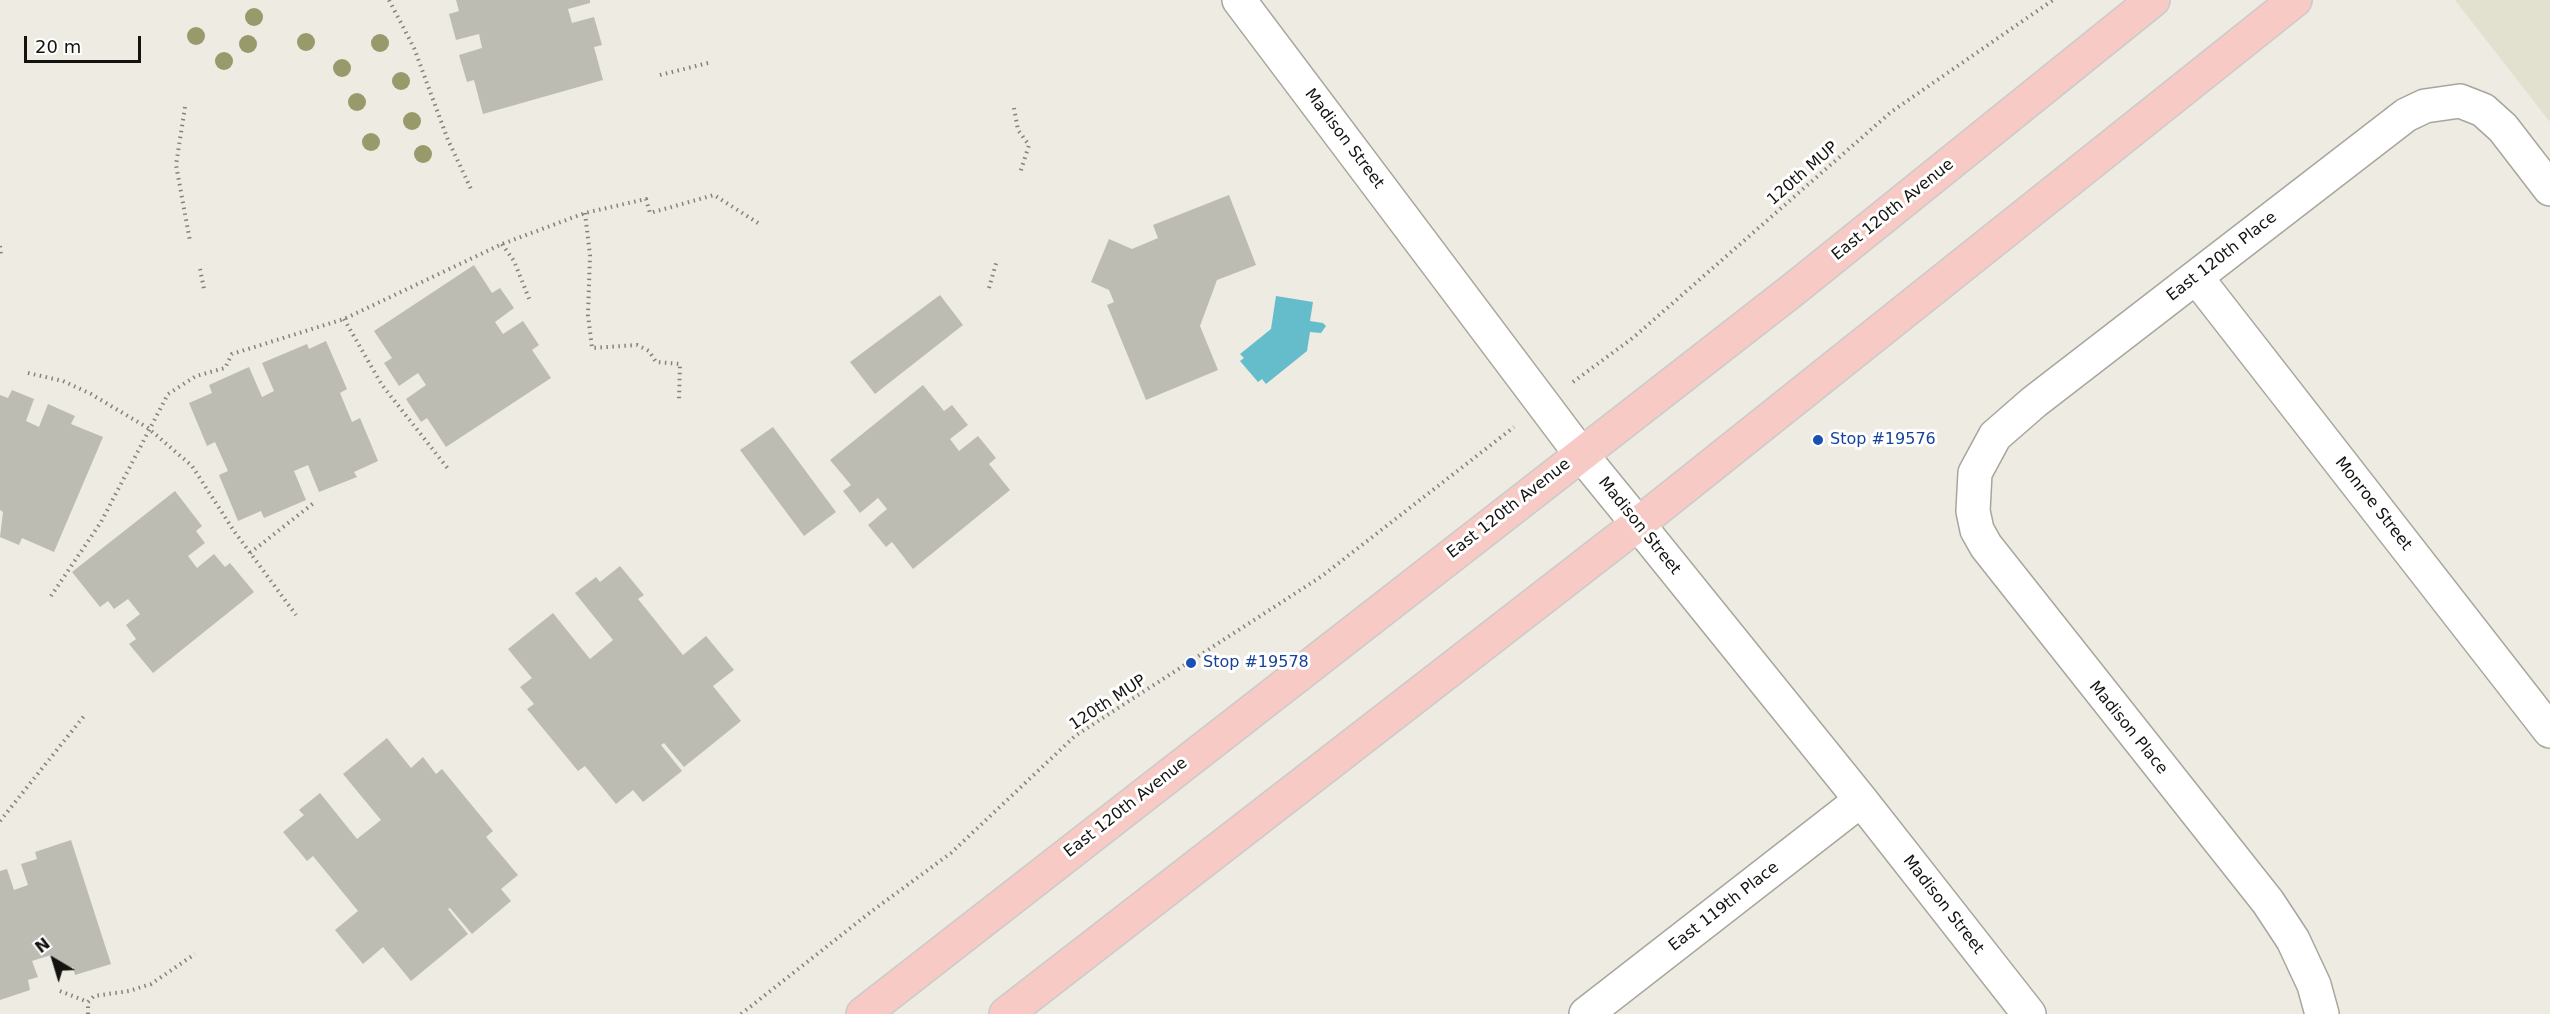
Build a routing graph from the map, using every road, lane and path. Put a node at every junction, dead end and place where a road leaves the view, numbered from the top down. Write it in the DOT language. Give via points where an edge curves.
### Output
graph roads {
  1 [pos="389,0"];
  2 [pos="1239,0"];
  3 [pos="2053,0"];
  4 [pos="2153,0"];
  5 [pos="2295,0"];
  6 [pos="712,62"];
  7 [pos="660,75"];
  8 [pos="185,107"];
  9 [pos="1014,108"];
  10 [pos="1020,173"];
  11 [pos="471,189"];
  12 [pos="2550,189"];
  13 [pos="585,213"];
  14 [pos="758,223"];
  15 [pos="189,241"];
  16 [pos="502,244"];
  17 [pos="0,246"];
  18 [pos="1,255"];
  19 [pos="997,260"];
  20 [pos="200,269"];
  21 [pos="2196,277"];
  22 [pos="989,288"];
  23 [pos="204,289"];
  24 [pos="530,301"];
  25 [pos="344,319"];
  26 [pos="28,373"];
  27 [pos="1578,378"];
  28 [pos="679,399"];
  29 [pos="148,428"];
  30 [pos="1505,434"];
  31 [pos="1995,436"];
  32 [pos="1580,453"];
  33 [pos="449,470"];
  34 [pos="315,502"];
  35 [pos="1638,524"];
  36 [pos="250,553"];
  37 [pos="51,596"];
  38 [pos="296,615"];
  39 [pos="84,716"];
  40 [pos="2550,731"];
  41 [pos="1861,800"];
  42 [pos="0,821"];
  43 [pos="195,954"];
  44 [pos="60,991"];
  45 [pos="87,1002"];
  46 [pos="88,1014"];
  47 [pos="741,1014"];
  48 [pos="863,1014"];
  49 [pos="1006,1014"];
  50 [pos="1586,1014"];
  51 [pos="2029,1014"];
  52 [pos="2322,1014"];
  1 -- 11 [label="path" via="414,48"];
  2 -- 32 [label="street, Madison Street"];
  3 -- 27 [label="path, 120th MUP" via="1891,112 1634,338"];
  4 -- 32 [label="main road, East 120th Avenue" via="1794,289"];
  5 -- 35 [label="main road"];
  6 -- 7 [label="path"];
  8 -- 15 [label="path" via="176,165"];
  9 -- 10 [label="path" via="1018,130 1029,145"];
  12 -- 21 [label="street, East 120th Place" via="2503,128 2483,110 2460,101 2425,106 2406,115"];
  13 -- 14 [label="path" via="646,199 650,213 714,195"];
  13 -- 16 [label="path"];
  13 -- 28 [label="path" via="590,255 591,348 638,345 649,351 656,362 680,364"];
  16 -- 24 [label="path" via="514,261"];
  16 -- 25 [label="path"];
  17 -- 18 [label="path"];
  19 -- 22 [label="path"];
  20 -- 23 [label="path"];
  21 -- 31 [label="street, East 120th Place"];
  21 -- 40 [label="street, Monroe Street"];
  25 -- 29 [label="path" via="232,354 225,368 196,376 168,394"];
  25 -- 33 [label="path" via="382,384"];
  26 -- 29 [label="path" via="63,381"];
  29 -- 36 [label="path" via="192,466"];
  29 -- 37 [label="path" via="101,522"];
  30 -- 47 [label="path, 120th MUP" via="1322,576 1076,736 951,853"];
  31 -- 52 [label="street, Madison Place" via="1982,456 1972,491 1977,530 1986,546 2268,902 2293,940 2314,985"];
  32 -- 35 [label="street, Madison Street"];
  32 -- 48 [label="main road, East 120th Avenue"];
  34 -- 36 [label="path"];
  35 -- 41 [label="street, Madison Street"];
  35 -- 49 [label="main road"];
  36 -- 38 [label="path"];
  39 -- 42 [label="path"];
  41 -- 50 [label="street, East 119th Place"];
  41 -- 51 [label="street, Madison Street"];
  43 -- 45 [label="path" via="151,984 129,992 94,996"];
  44 -- 45 [label="path"];
  45 -- 46 [label="path"];
}
